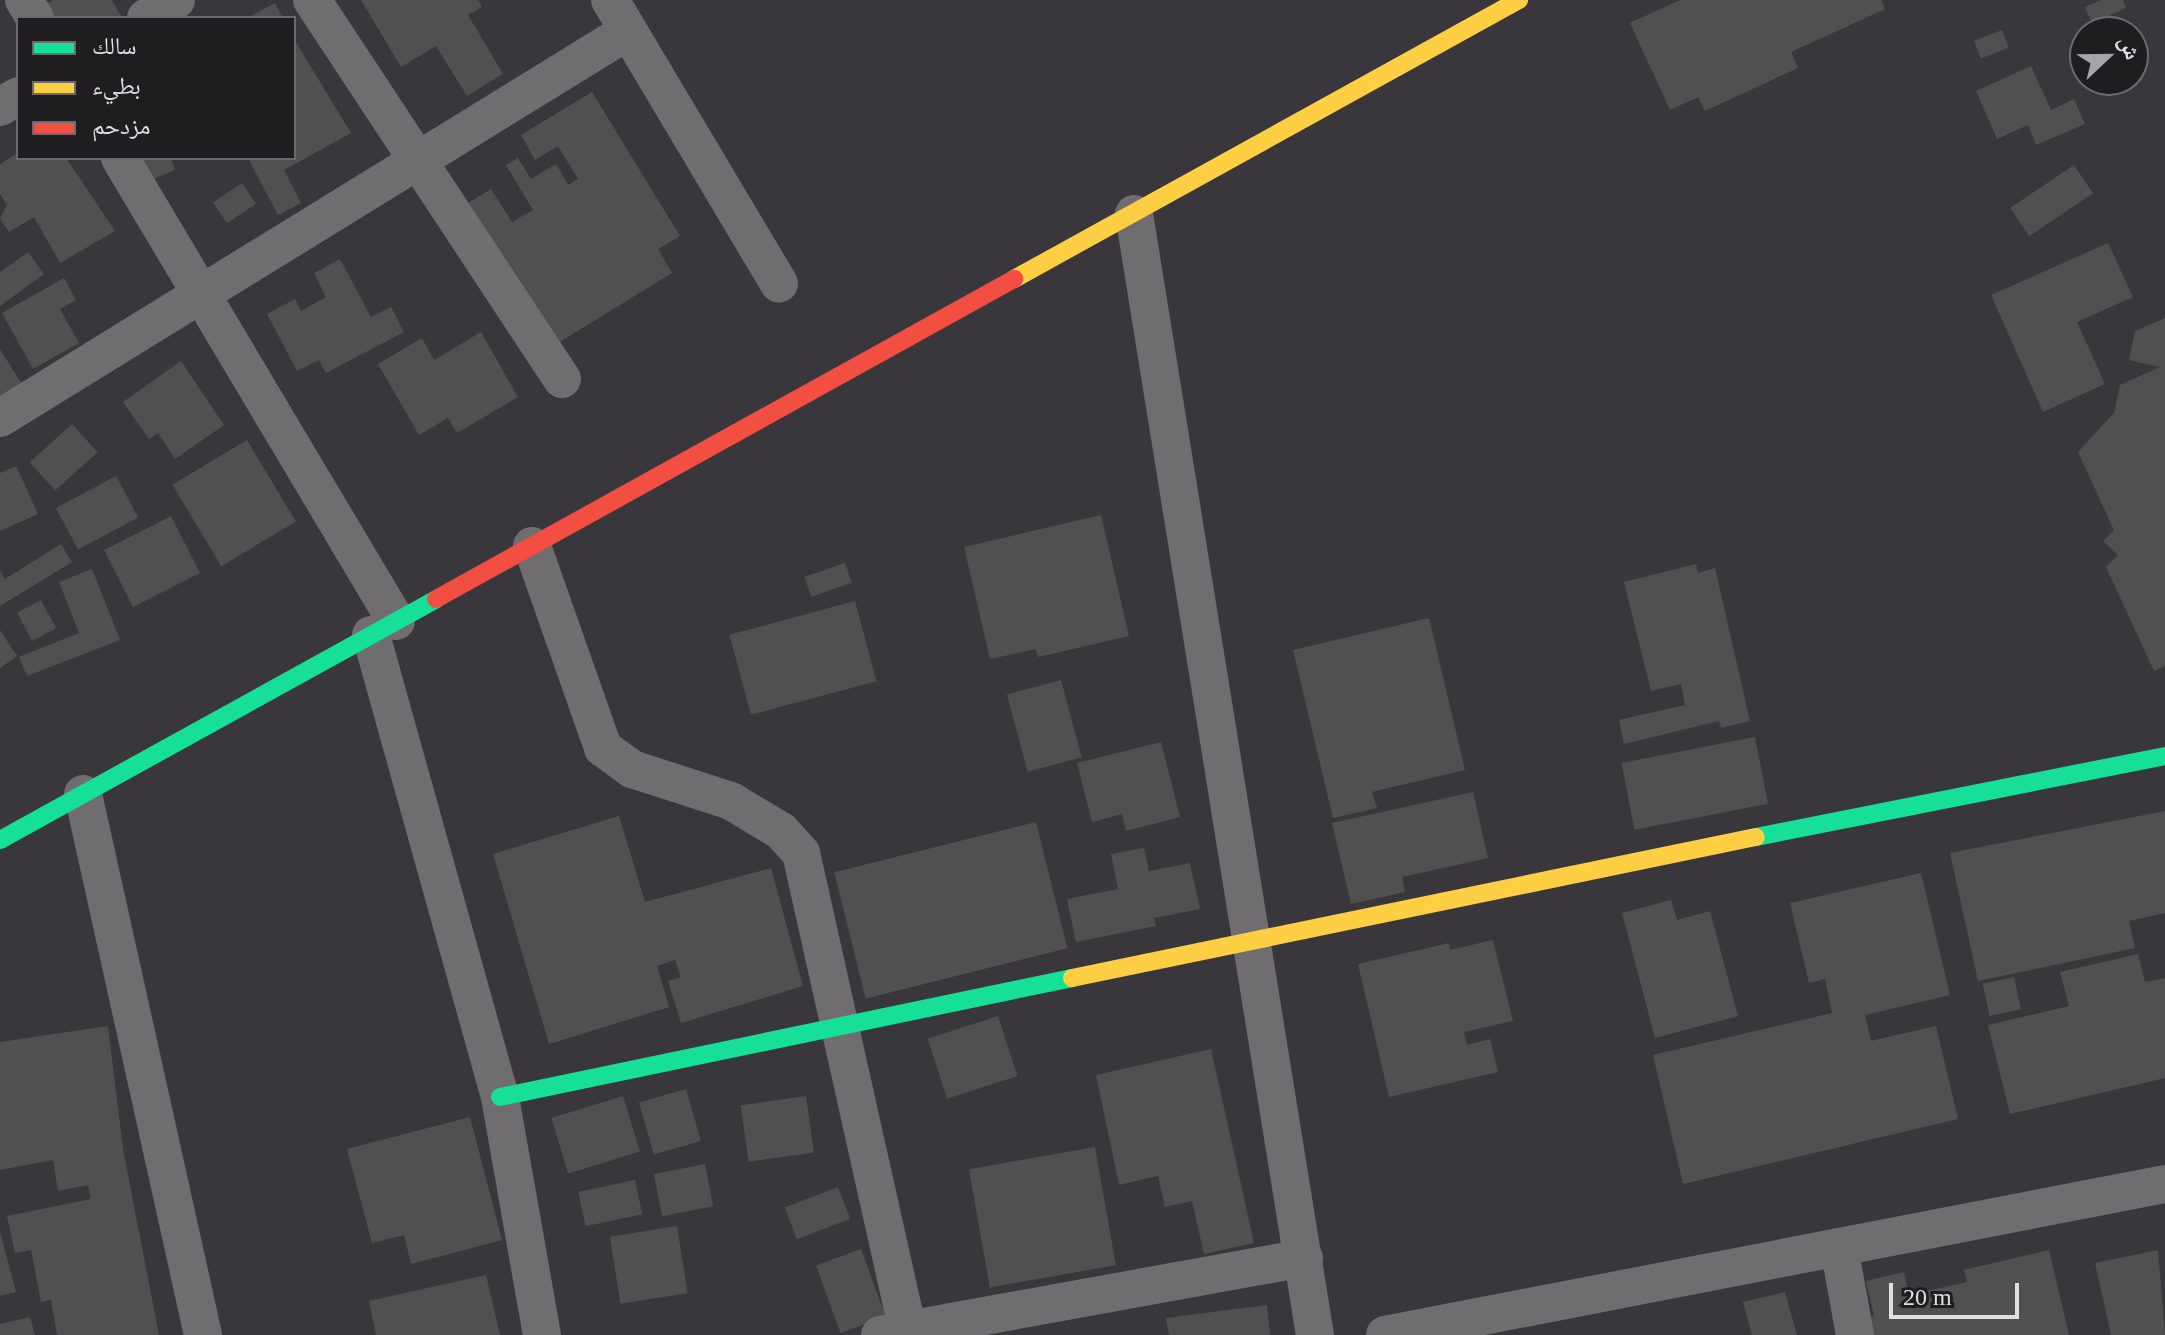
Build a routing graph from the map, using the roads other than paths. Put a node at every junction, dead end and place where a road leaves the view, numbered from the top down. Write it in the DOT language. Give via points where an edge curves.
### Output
graph roads {
  1 [pos="176,0"];
  2 [pos="312,0"];
  3 [pos="1519,0"];
  4 [pos="619,15"];
  5 [pos="149,16"];
  6 [pos="121,160"];
  7 [pos="418,161"];
  8 [pos="1134,214"];
  9 [pos="779,284"];
  10 [pos="202,293"];
  11 [pos="562,379"];
  12 [pos="0,418"];
  13 [pos="532,546"];
  14 [pos="383,628"];
  15 [pos="2165,756"];
  16 [pos="83,794"];
  17 [pos="0,840"];
  18 [pos="1251,938"];
  19 [pos="841,1030"];
  20 [pos="500,1097"];
  21 [pos="2165,1184"];
  22 [pos="1839,1247"];
  23 [pos="1304,1258"];
  24 [pos="894,1332"];
  25 [pos="203,1335"];
  26 [pos="542,1335"];
  27 [pos="1315,1335"];
  28 [pos="1385,1335"];
  29 [pos="1855,1335"];
  1 -- 5 [label="street"];
  2 -- 7 [label="street"];
  3 -- 8 [label="street"];
  4 -- 7 [label="street"];
  4 -- 9 [label="street"];
  6 -- 10 [label="street"];
  7 -- 10 [label="street"];
  7 -- 11 [label="street"];
  8 -- 13 [label="street"];
  8 -- 18 [label="street"];
  10 -- 12 [label="street"];
  10 -- 14 [label="street"];
  13 -- 14 [label="street"];
  13 -- 19 [label="street" via="603,748 632,769 731,801 781,831 801,853"];
  14 -- 16 [label="street"];
  14 -- 20 [label="street"];
  15 -- 18 [label="street"];
  16 -- 17 [label="street"];
  16 -- 25 [label="street"];
  18 -- 19 [label="street"];
  18 -- 23 [label="street"];
  19 -- 20 [label="street"];
  19 -- 24 [label="street"];
  20 -- 26 [label="street"];
  21 -- 22 [label="street"];
  22 -- 28 [label="street"];
  22 -- 29 [label="street"];
  23 -- 24 [label="street"];
  23 -- 27 [label="street"];
}
